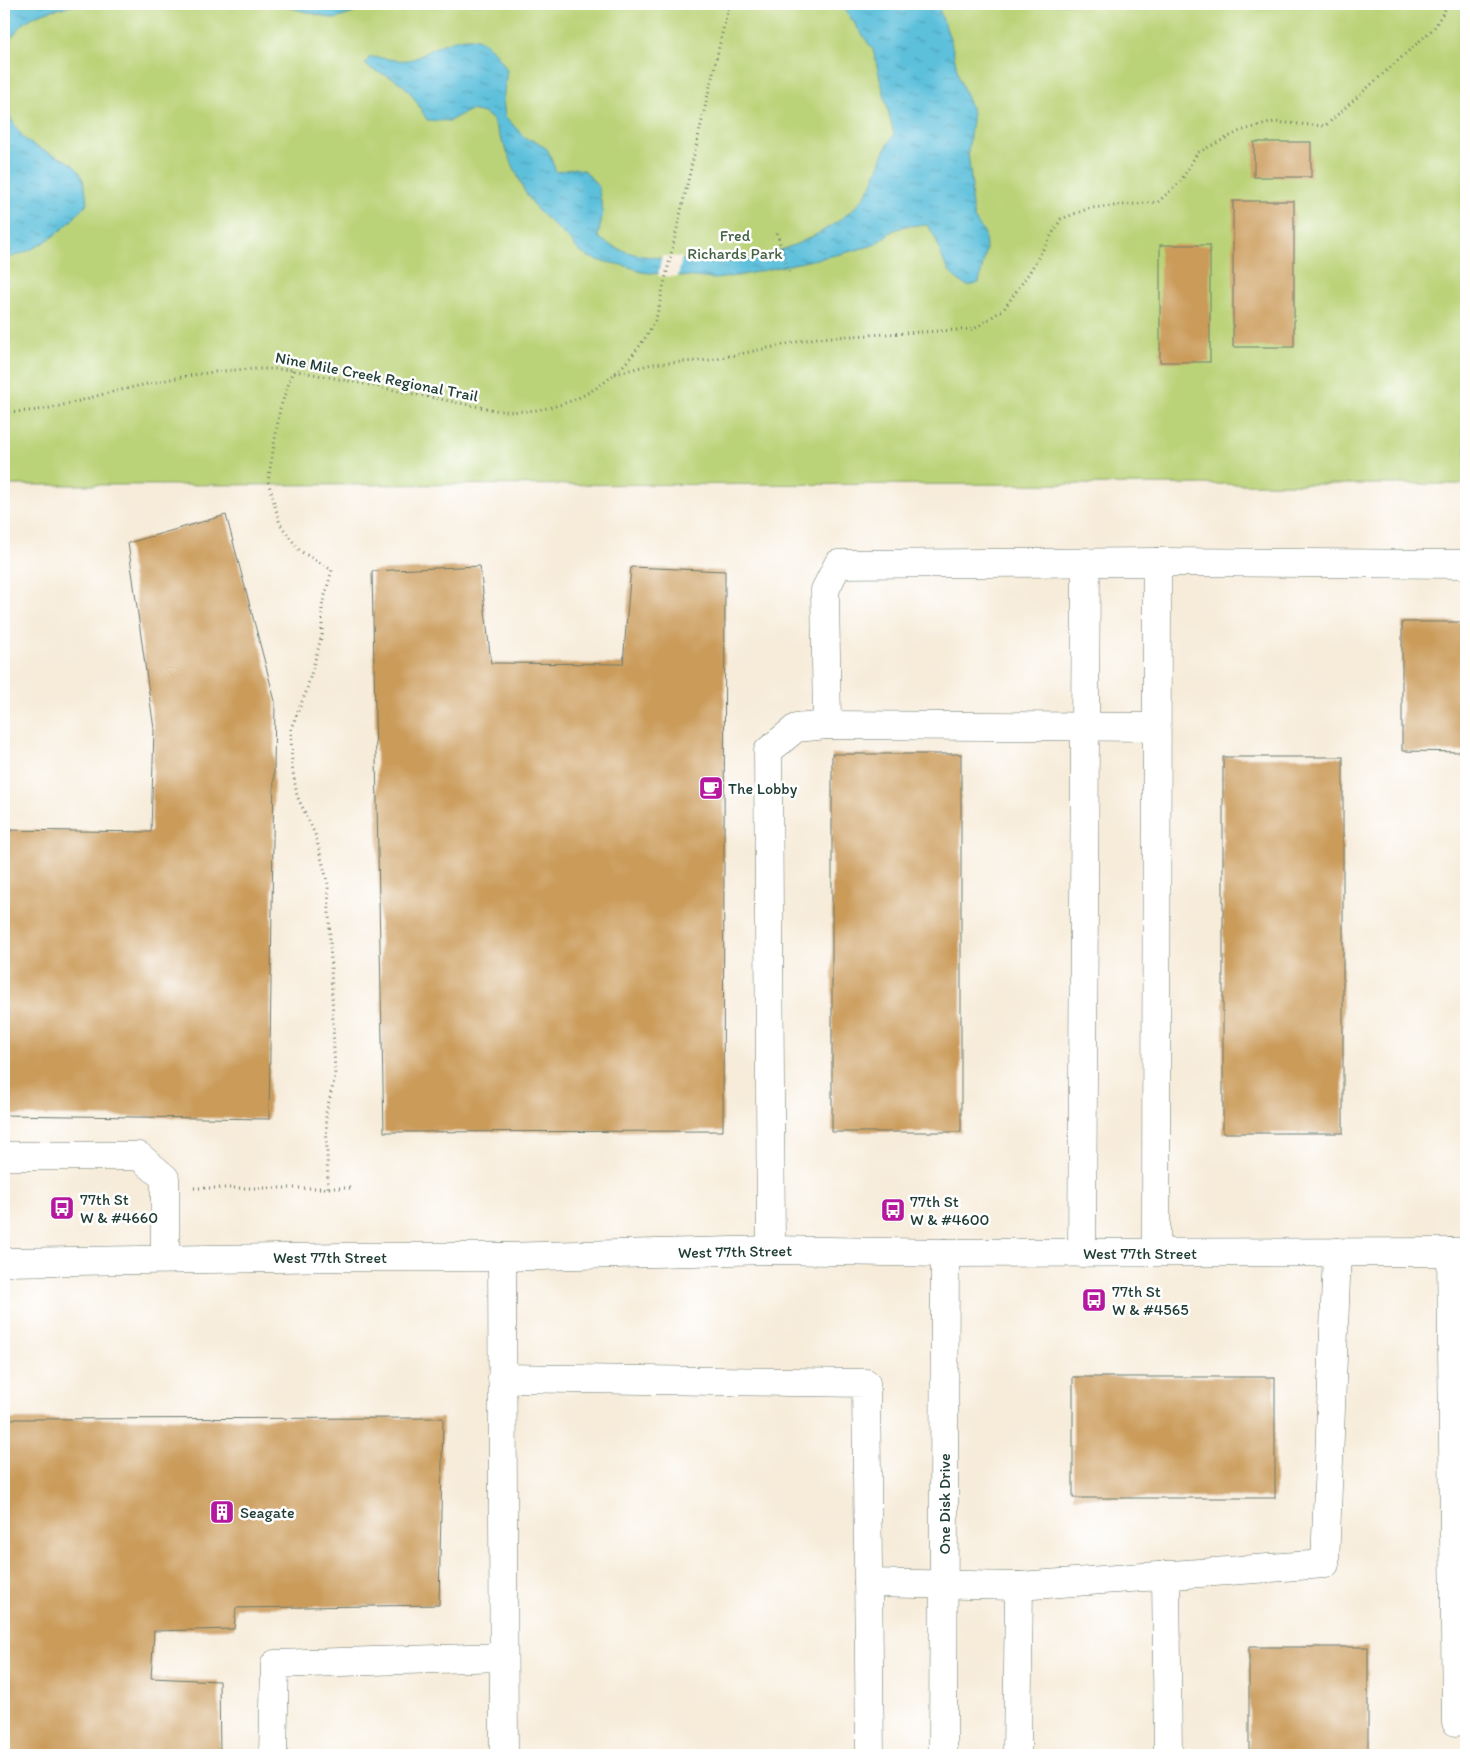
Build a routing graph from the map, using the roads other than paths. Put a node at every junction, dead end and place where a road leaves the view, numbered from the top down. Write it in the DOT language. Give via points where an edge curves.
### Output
graph roads {
  1 [pos="1086,562"];
  2 [pos="1157,562"];
  3 [pos="1466,564"];
  4 [pos="826,725"];
  5 [pos="1086,727"];
  6 [pos="1156,727"];
  7 [pos="4,1156"];
  8 [pos="771,1250"];
  9 [pos="1156,1252"];
  10 [pos="1337,1252"];
  11 [pos="1459,1252"];
  12 [pos="945,1253"];
  13 [pos="1082,1253"];
  14 [pos="502,1257"];
  15 [pos="164,1259"];
  16 [pos="4,1262"];
  17 [pos="502,1378"];
  18 [pos="1166,1575"];
  19 [pos="868,1583"];
  20 [pos="943,1584"];
  21 [pos="1019,1586"];
  22 [pos="503,1657"];
  23 [pos="1456,1722"];
  24 [pos="273,1755"];
  25 [pos="504,1755"];
  26 [pos="870,1755"];
  27 [pos="943,1755"];
  28 [pos="1017,1755"];
  29 [pos="1168,1755"];
  1 -- 2 [label="street"];
  1 -- 4 [label="street" via="838,564 825,590"];
  1 -- 5 [label="street"];
  2 -- 3 [label="street"];
  2 -- 6 [label="street"];
  4 -- 5 [label="street"];
  4 -- 8 [label="street" via="796,728 768,751"];
  5 -- 6 [label="street"];
  5 -- 13 [label="street"];
  6 -- 9 [label="street"];
  7 -- 15 [label="street" via="139,1156 165,1178"];
  8 -- 12 [label="street, West 77th Street"];
  8 -- 14 [label="street, West 77th Street"];
  9 -- 10 [label="street, West 77th Street"];
  9 -- 13 [label="street, West 77th Street"];
  10 -- 11 [label="street, West 77th Street"];
  10 -- 18 [label="street" via="1325,1564"];
  11 -- 23 [label="street"];
  12 -- 13 [label="street, West 77th Street"];
  12 -- 20 [label="street, One Disk Drive"];
  14 -- 15 [label="street, West 77th Street"];
  14 -- 17 [label="street"];
  15 -- 16 [label="street, West 77th Street"];
  17 -- 19 [label="street" via="866,1383"];
  17 -- 22 [label="street"];
  18 -- 21 [label="street"];
  18 -- 29 [label="street"];
  19 -- 20 [label="street"];
  19 -- 26 [label="street"];
  20 -- 21 [label="street"];
  20 -- 27 [label="street, One Disk Drive"];
  21 -- 28 [label="street"];
  22 -- 24 [label="street" via="275,1664"];
  22 -- 25 [label="street"];
}
